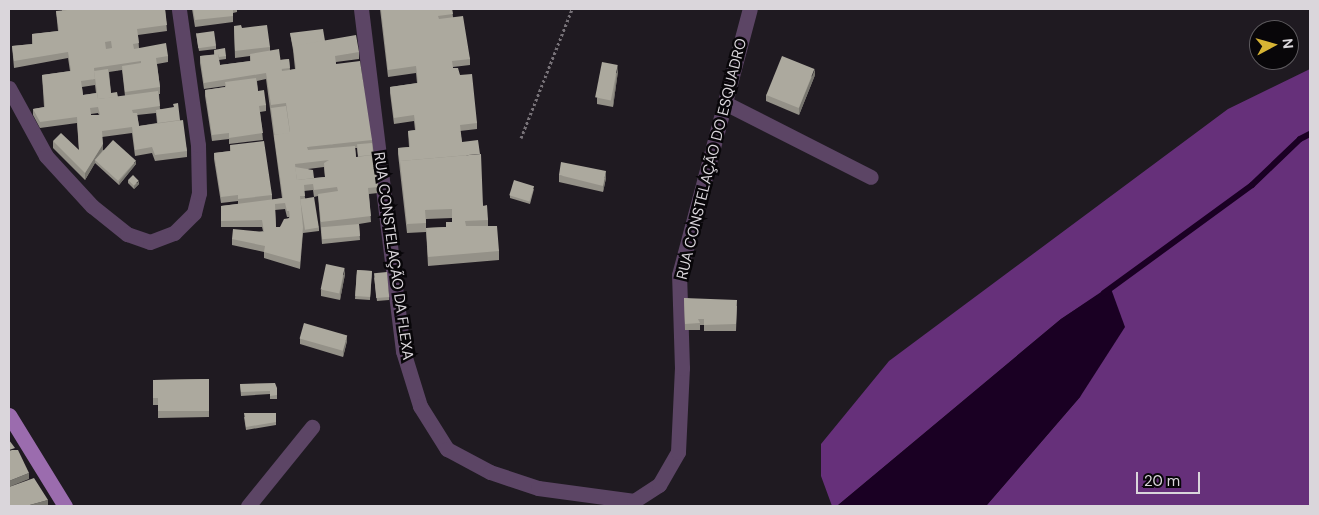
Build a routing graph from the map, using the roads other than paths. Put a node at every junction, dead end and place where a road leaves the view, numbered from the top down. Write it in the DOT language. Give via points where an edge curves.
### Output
graph roads {
  1 [pos="179,9"];
  2 [pos="361,9"];
  3 [pos="750,9"];
  4 [pos="9,88"];
  5 [pos="726,104"];
  6 [pos="871,177"];
  7 [pos="9,415"];
  8 [pos="312,427"];
  9 [pos="636,504"];
  10 [pos="65,506"];
  11 [pos="248,506"];
  1 -- 4 [label="street" via="198,145 199,193 194,214 174,233 150,242 126,234 92,206 46,156"];
  2 -- 9 [label="street, RUA CONSTELAÇÃO DA FLEXA" via="402,351 420,406 447,449 490,472 538,488"];
  3 -- 5 [label="street, RUA CONSTELAÇÃO DO ESQUADRO"];
  5 -- 6 [label="street"];
  5 -- 9 [label="street, RUA CONSTELAÇÃO DO ESQUADRO" via="679,275 682,377 678,452 659,485"];
  7 -- 10 [label="main road"];
  8 -- 11 [label="street"];
}
